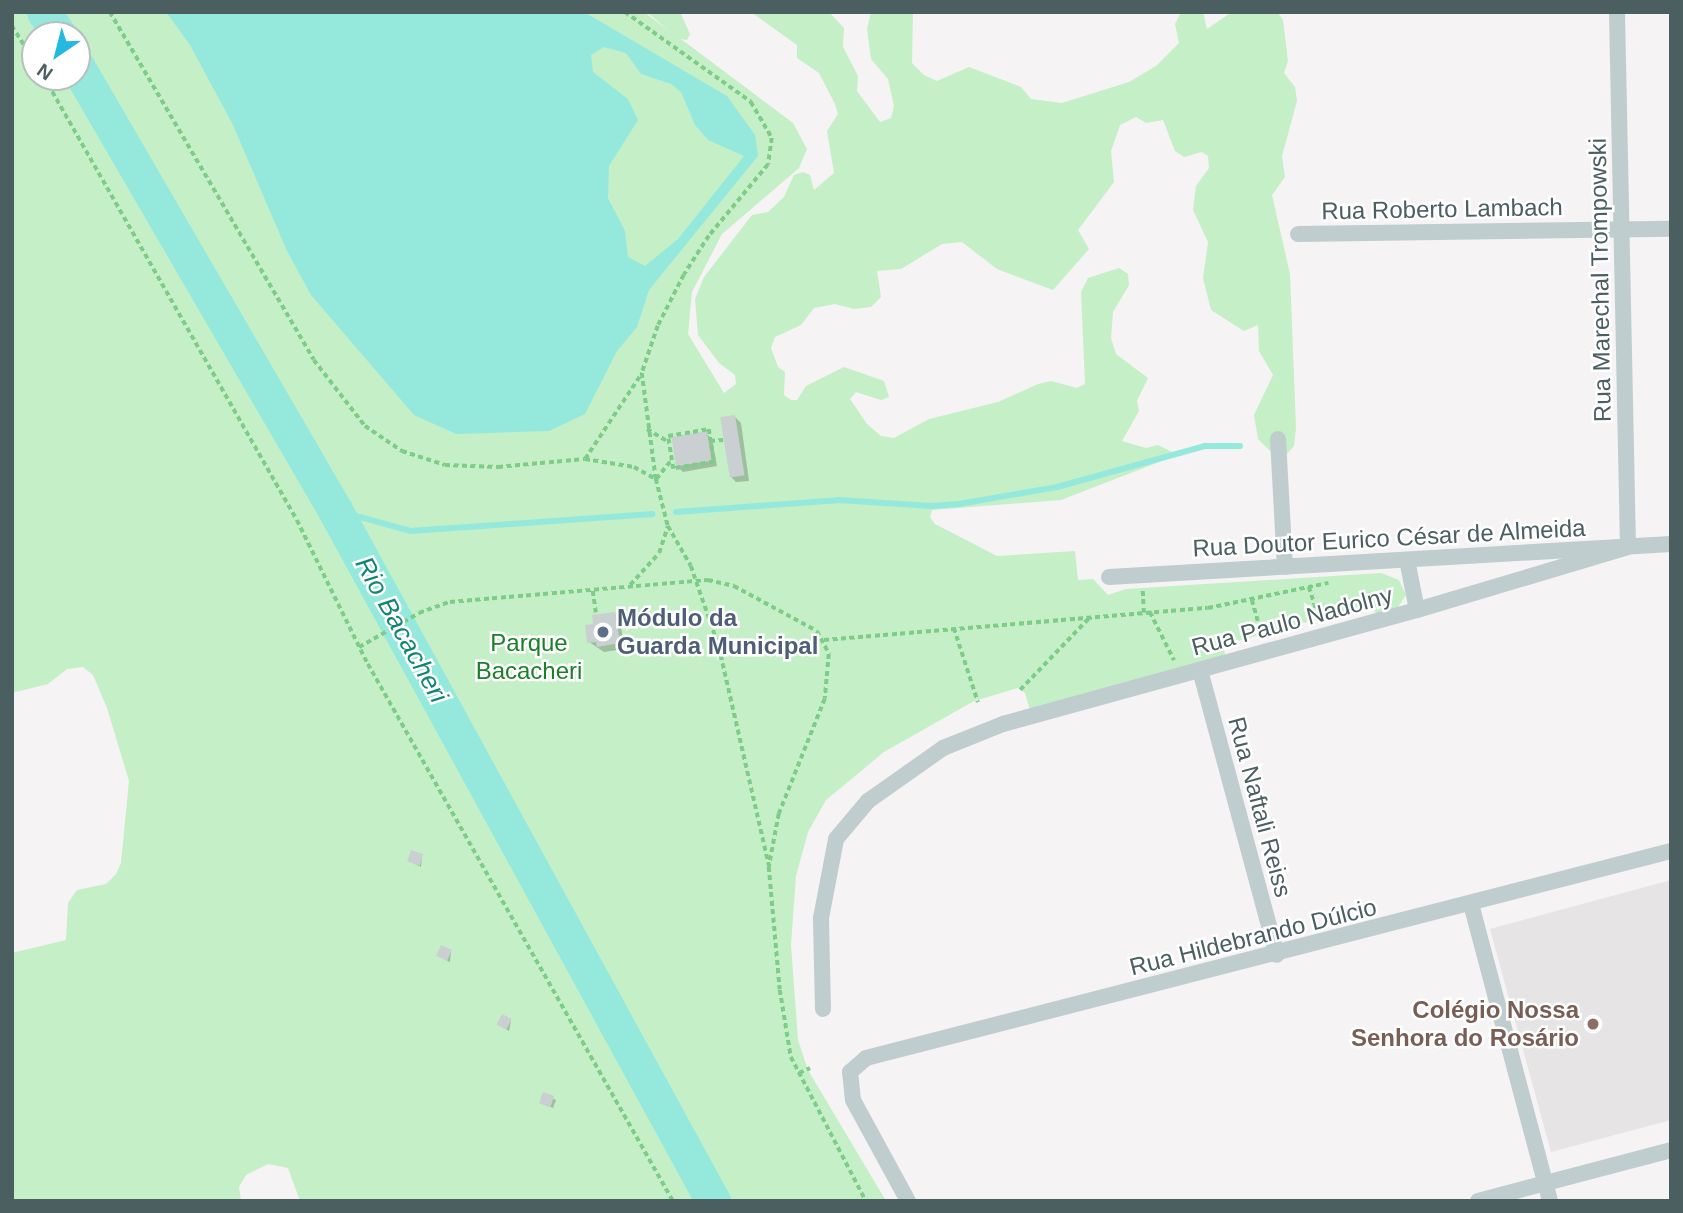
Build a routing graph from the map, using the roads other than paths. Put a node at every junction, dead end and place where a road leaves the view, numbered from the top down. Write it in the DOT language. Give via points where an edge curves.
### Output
graph roads {
  1 [pos="1617,12"];
  2 [pos="1671,229"];
  3 [pos="1622,230"];
  4 [pos="1298,234"];
  5 [pos="1278,439"];
  6 [pos="1671,544"];
  7 [pos="1628,547"];
  8 [pos="1406,560"];
  9 [pos="1285,567"];
  10 [pos="1109,577"];
  11 [pos="1417,610"];
  12 [pos="1200,670"];
  13 [pos="1671,851"];
  14 [pos="1471,904"];
  15 [pos="1277,955"];
  16 [pos="823,1009"];
  17 [pos="1671,1150"];
  18 [pos="1545,1183"];
  19 [pos="908,1201"];
  20 [pos="1478,1201"];
  21 [pos="1550,1201"];
  1 -- 3 [label="street, Rua Marechal Trompowski"];
  2 -- 3 [label="street, Rua Roberto Lambach"];
  3 -- 4 [label="street, Rua Roberto Lambach"];
  3 -- 7 [label="street, Rua Marechal Trompowski"];
  5 -- 9 [label="street"];
  6 -- 7 [label="street, Rua Doutor Eurico César de Almeida"];
  7 -- 8 [label="street, Rua Doutor Eurico César de Almeida"];
  7 -- 11 [label="street, Rua Paulo Nadolny"];
  8 -- 9 [label="street, Rua Doutor Eurico César de Almeida"];
  8 -- 11 [label="street"];
  9 -- 10 [label="street, Rua Doutor Eurico César de Almeida"];
  11 -- 12 [label="street, Rua Paulo Nadolny"];
  12 -- 15 [label="street, Rua Naftali Reiss"];
  12 -- 16 [label="street, Rua Paulo Nadolny" via="967,736 884,789 850,817 836,839 823,898"];
  13 -- 14 [label="street, Rua Hildebrando Dúlcio"];
  14 -- 15 [label="street, Rua Hildebrando Dúlcio"];
  14 -- 18 [label="street"];
  15 -- 19 [label="street, Rua Hildebrando Dúlcio" via="866,1058 850,1072 853,1100"];
  17 -- 18 [label="street"];
  18 -- 20 [label="street"];
  18 -- 21 [label="street"];
}
